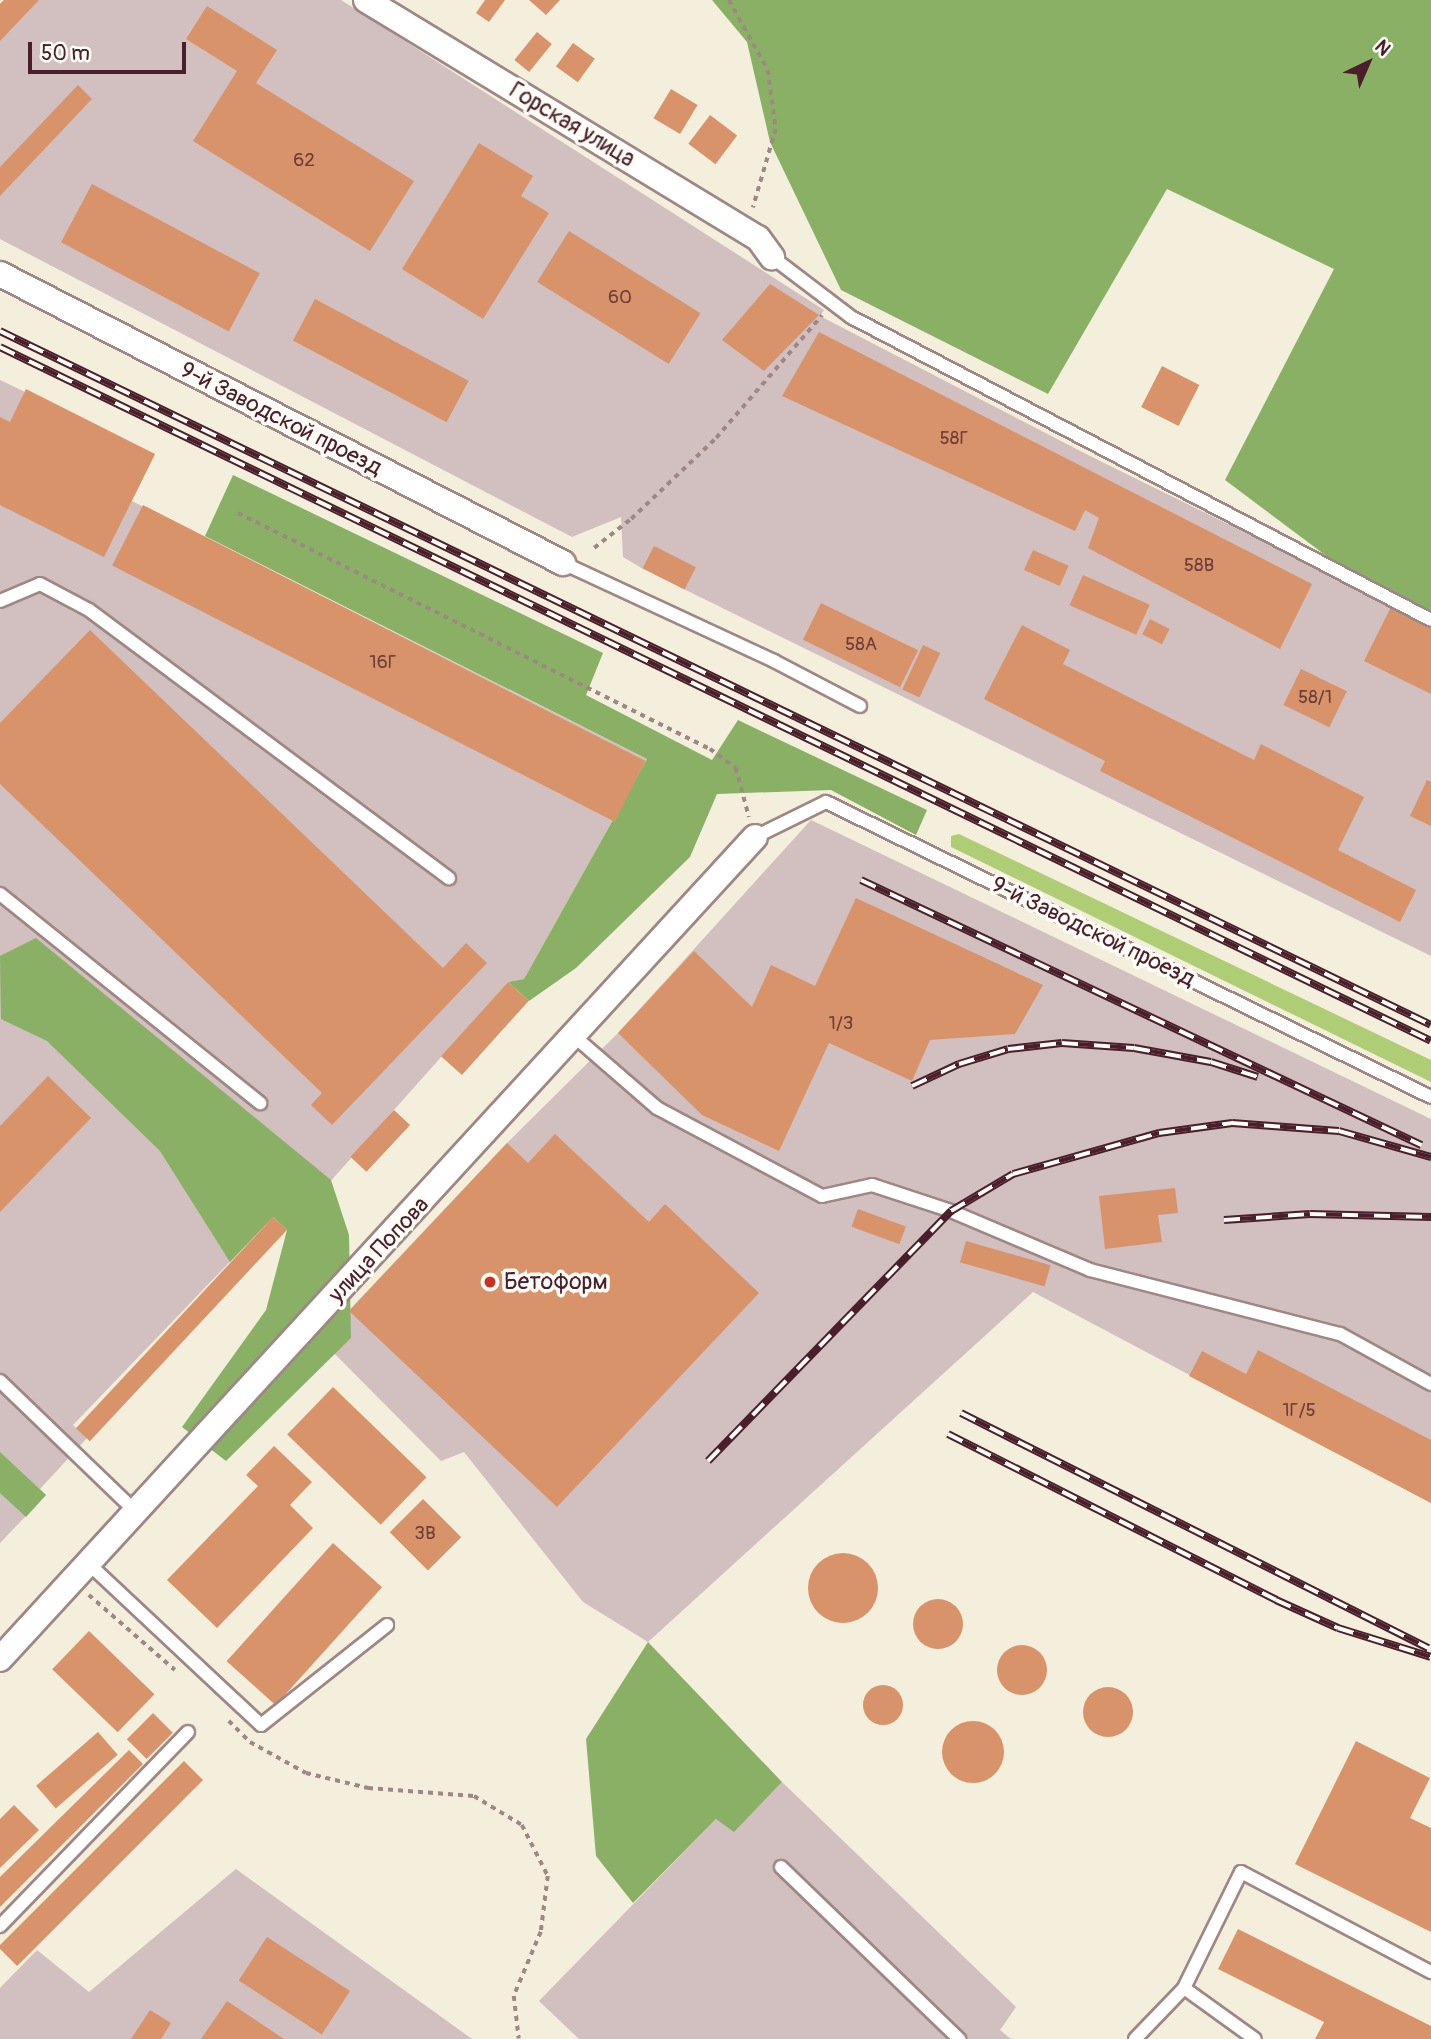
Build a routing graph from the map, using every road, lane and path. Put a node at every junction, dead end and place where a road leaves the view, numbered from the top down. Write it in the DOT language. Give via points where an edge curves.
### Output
graph roads {
  1 [pos="366,0"];
  2 [pos="729,0"];
  3 [pos="765,248"];
  4 [pos="0,274"];
  5 [pos="830,301"];
  6 [pos="238,513"];
  7 [pos="594,548"];
  8 [pos="563,563"];
  9 [pos="0,601"];
  10 [pos="1431,620"];
  11 [pos="860,706"];
  12 [pos="755,837"];
  13 [pos="449,878"];
  14 [pos="0,894"];
  15 [pos="575,1037"];
  16 [pos="1431,1097"];
  17 [pos="260,1103"];
  18 [pos="0,1381"];
  19 [pos="1431,1384"];
  20 [pos="137,1513"];
  21 [pos="82,1573"];
  22 [pos="387,1625"];
  23 [pos="0,1659"];
  24 [pos="182,1676"];
  25 [pos="221,1712"];
  26 [pos="188,1732"];
  27 [pos="781,1867"];
  28 [pos="0,1926"];
  29 [pos="1431,1972"];
  30 [pos="1184,1987"];
  31 [pos="519,2039"];
  32 [pos="959,2039"];
  33 [pos="1135,2039"];
  34 [pos="1255,2039"];
  1 -- 3 [label="street, Горская улица"];
  2 -- 3 [label="path" via="768,70 776,129 752,211"];
  3 -- 5 [label="lane"];
  4 -- 8 [label="street, 9-й Заводской проезд"];
  5 -- 7 [label="path" via="716,438"];
  5 -- 10 [label="lane"];
  6 -- 12 [label="path" via="710,748 736,768"];
  8 -- 11 [label="lane"];
  9 -- 13 [label="lane" via="40,583 89,610"];
  12 -- 15 [label="street, улица Попова"];
  12 -- 16 [label="lane, 9-й Заводской проезд" via="827,802"];
  14 -- 17 [label="lane"];
  15 -- 19 [label="lane" via="657,1108 822,1196 872,1185 951,1211 1090,1270 1340,1334"];
  15 -- 20 [label="street, улица Попова"];
  18 -- 20 [label="lane"];
  20 -- 21 [label="street, улица Попова"];
  21 -- 22 [label="lane" via="261,1725"];
  21 -- 23 [label="street, улица Попова"];
  21 -- 24 [label="path"];
  25 -- 31 [label="path" via="250,1742 306,1773 368,1788 474,1796 522,1825 548,1876 541,1933 513,1996"];
  26 -- 28 [label="lane"];
  27 -- 32 [label="lane"];
  29 -- 30 [label="lane" via="1241,1872"];
  30 -- 33 [label="lane"];
  30 -- 34 [label="lane"];
}
